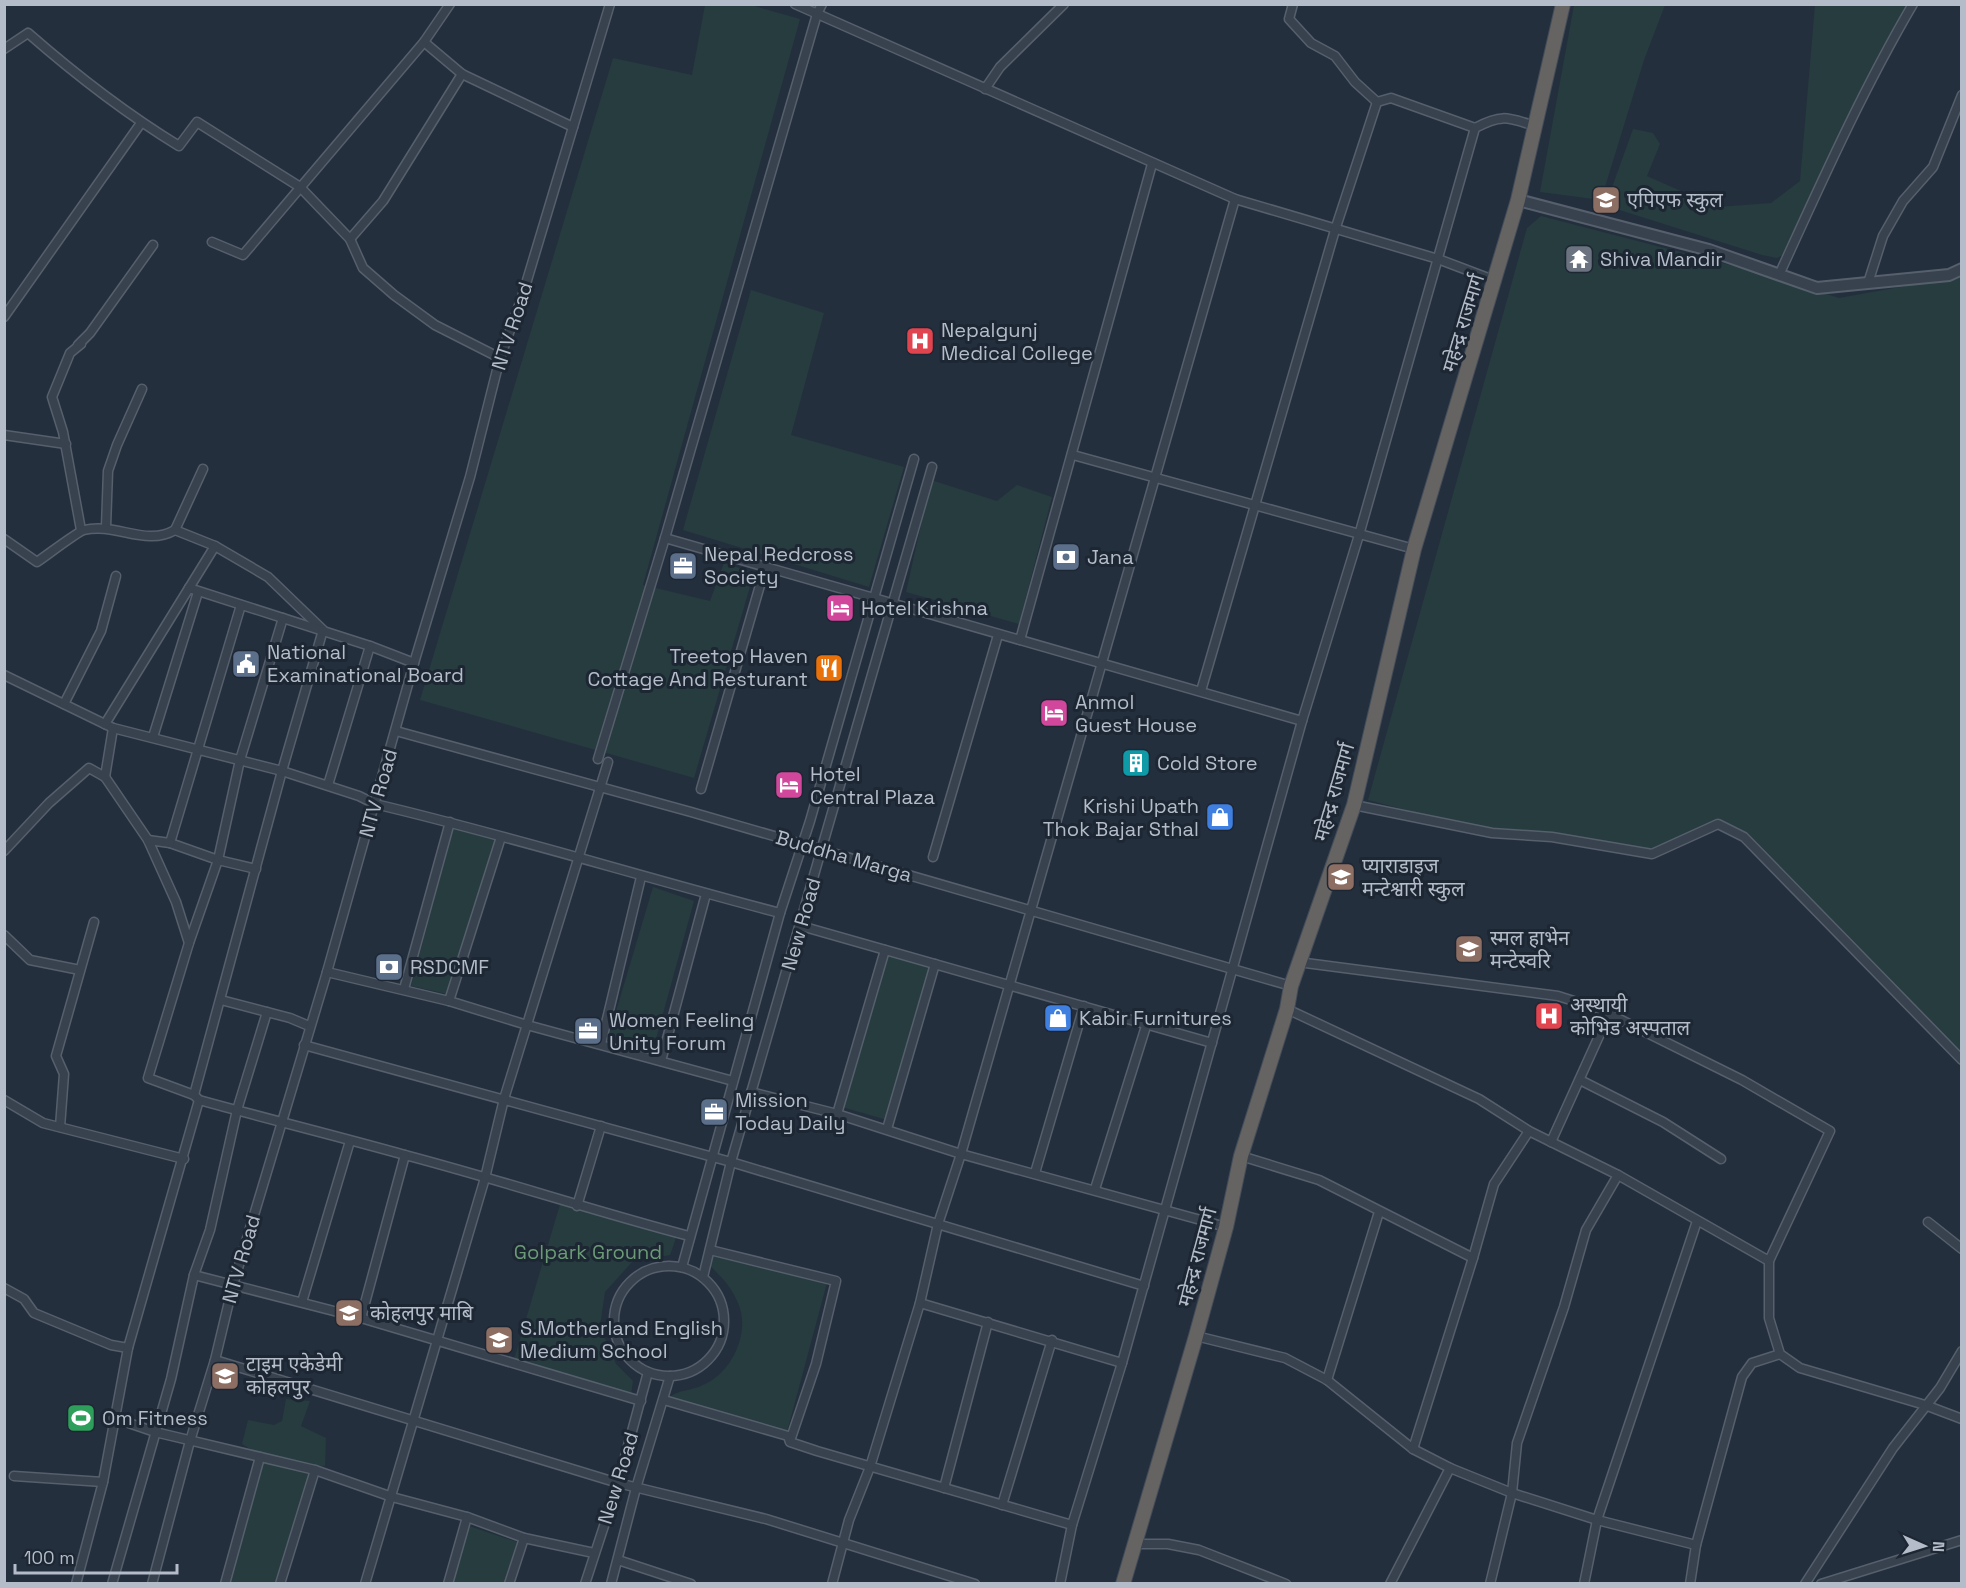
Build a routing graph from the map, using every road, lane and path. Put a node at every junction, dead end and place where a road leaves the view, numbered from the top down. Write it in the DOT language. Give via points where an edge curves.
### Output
graph roads {
  1 [pos="450,4"];
  2 [pos="610,4"];
  3 [pos="795,4"];
  4 [pos="822,4"];
  5 [pos="1064,4"];
  6 [pos="1293,4"];
  7 [pos="1563,4"];
  8 [pos="1912,4"];
  9 [pos="817,14"];
  10 [pos="424,42"];
  11 [pos="4,49"];
  12 [pos="462,74"];
  13 [pos="985,89"];
  14 [pos="1962,95"];
  15 [pos="1377,102"];
  16 [pos="141,123"];
  17 [pos="1535,126"];
  18 [pos="573,127"];
  19 [pos="1475,128"];
  20 [pos="1152,164"];
  21 [pos="300,187"];
  22 [pos="1235,199"];
  23 [pos="1518,200"];
  24 [pos="1335,230"];
  25 [pos="350,239"];
  26 [pos="212,242"];
  27 [pos="153,245"];
  28 [pos="1438,259"];
  29 [pos="1962,269"];
  30 [pos="1779,275"];
  31 [pos="1496,281"];
  32 [pos="1868,283"];
  33 [pos="4,317"];
  34 [pos="81,344"];
  35 [pos="70,353"];
  36 [pos="500,358"];
  37 [pos="141,389"];
  38 [pos="4,435"];
  39 [pos="66,444"];
  40 [pos="1073,455"];
  41 [pos="914,459"];
  42 [pos="932,467"];
  43 [pos="203,470"];
  44 [pos="1155,477"];
  45 [pos="1256,503"];
  46 [pos="106,527"];
  47 [pos="81,530"];
  48 [pos="175,530"];
  49 [pos="1359,535"];
  50 [pos="665,538"];
  51 [pos="4,539"];
  52 [pos="215,546"];
  53 [pos="1414,549"];
  54 [pos="765,568"];
  55 [pos="116,576"];
  56 [pos="189,588"];
  57 [pos="198,592"];
  58 [pos="875,599"];
  59 [pos="241,605"];
  60 [pos="894,605"];
  61 [pos="283,618"];
  62 [pos="324,630"];
  63 [pos="998,635"];
  64 [pos="1020,640"];
  65 [pos="370,646"];
  66 [pos="414,663"];
  67 [pos="1103,663"];
  68 [pos="4,675"];
  69 [pos="1201,691"];
  70 [pos="64,704"];
  71 [pos="1302,721"];
  72 [pos="109,726"];
  73 [pos="396,731"];
  74 [pos="153,737"];
  75 [pos="199,749"];
  76 [pos="598,759"];
  77 [pos="240,760"];
  78 [pos="608,762"];
  79 [pos="282,771"];
  80 [pos="105,777"];
  81 [pos="328,785"];
  82 [pos="602,786"];
  83 [pos="701,789"];
  84 [pos="375,804"];
  85 [pos="1354,805"];
  86 [pos="450,822"];
  87 [pos="501,837"];
  88 [pos="148,840"];
  89 [pos="170,843"];
  90 [pos="802,844"];
  91 [pos="822,850"];
  92 [pos="4,852"];
  93 [pos="581,856"];
  94 [pos="933,857"];
  95 [pos="218,860"];
  96 [pos="255,869"];
  97 [pos="641,877"];
  98 [pos="706,894"];
  99 [pos="1030,910"];
  100 [pos="780,913"];
  101 [pos="94,922"];
  102 [pos="801,926"];
  103 [pos="4,935"];
  104 [pos="189,943"];
  105 [pos="885,950"];
  106 [pos="1298,962"];
  107 [pos="934,964"];
  108 [pos="80,970"];
  109 [pos="1234,970"];
  110 [pos="327,972"];
  111 [pos="1009,985"];
  112 [pos="1291,986"];
  113 [pos="404,989"];
  114 [pos="221,1000"];
  115 [pos="449,1001"];
  116 [pos="1084,1006"];
  117 [pos="1287,1009"];
  118 [pos="267,1012"];
  119 [pos="1609,1014"];
  120 [pos="1147,1023"];
  121 [pos="527,1025"];
  122 [pos="309,1026"];
  123 [pos="1212,1043"];
  124 [pos="601,1044"];
  125 [pos="304,1045"];
  126 [pos="1962,1060"];
  127 [pos="661,1061"];
  128 [pos="1580,1080"];
  129 [pos="733,1081"];
  130 [pos="751,1092"];
  131 [pos="197,1097"];
  132 [pos="504,1099"];
  133 [pos="4,1100"];
  134 [pos="237,1110"];
  135 [pos="837,1114"];
  136 [pos="281,1124"];
  137 [pos="601,1126"];
  138 [pos="60,1127"];
  139 [pos="887,1129"];
  140 [pos="1529,1131"];
  141 [pos="350,1142"];
  142 [pos="1551,1142"];
  143 [pos="961,1154"];
  144 [pos="405,1155"];
  145 [pos="1241,1156"];
  146 [pos="711,1158"];
  147 [pos="184,1159"];
  148 [pos="1721,1159"];
  149 [pos="731,1162"];
  150 [pos="1035,1173"];
  151 [pos="1618,1175"];
  152 [pos="485,1178"];
  153 [pos="1095,1189"];
  154 [pos="577,1206"];
  155 [pos="1166,1210"];
  156 [pos="1379,1212"];
  157 [pos="1697,1221"];
  158 [pos="1928,1222"];
  159 [pos="938,1224"];
  160 [pos="1226,1227"];
  161 [pos="689,1236"];
  162 [pos="1962,1249"];
  163 [pos="710,1250"];
  164 [pos="1473,1258"];
  165 [pos="1769,1261"];
  166 [pos="682,1267"];
  167 [pos="194,1275"];
  168 [pos="703,1277"];
  169 [pos="233,1285"];
  170 [pos="1144,1286"];
  171 [pos="4,1288"];
  172 [pos="302,1302"];
  173 [pos="920,1303"];
  174 [pos="361,1318"];
  175 [pos="988,1322"];
  176 [pos="1196,1336"];
  177 [pos="436,1340"];
  178 [pos="1052,1340"];
  179 [pos="128,1348"];
  180 [pos="1962,1351"];
  181 [pos="1780,1354"];
  182 [pos="215,1360"];
  183 [pos="1122,1364"];
  184 [pos="648,1372"];
  185 [pos="670,1376"];
  186 [pos="1327,1380"];
  187 [pos="664,1400"];
  188 [pos="641,1401"];
  189 [pos="1925,1405"];
  190 [pos="114,1418"];
  191 [pos="413,1419"];
  192 [pos="1962,1419"];
  193 [pos="154,1432"];
  194 [pos="190,1441"];
  195 [pos="789,1442"];
  196 [pos="1413,1449"];
  197 [pos="260,1457"];
  198 [pos="870,1467"];
  199 [pos="1450,1468"];
  200 [pos="315,1470"];
  201 [pos="14,1476"];
  202 [pos="103,1482"];
  203 [pos="618,1483"];
  204 [pos="636,1488"];
  205 [pos="944,1488"];
  206 [pos="1512,1493"];
  207 [pos="392,1497"];
  208 [pos="1002,1505"];
  209 [pos="467,1517"];
  210 [pos="1597,1521"];
  211 [pos="1072,1526"];
  212 [pos="524,1538"];
  213 [pos="1962,1540"];
  214 [pos="844,1543"];
  215 [pos="1135,1544"];
  216 [pos="1696,1545"];
  217 [pos="594,1553"];
  218 [pos="618,1560"];
  219 [pos="1850,1580"];
  220 [pos="1282,1583"];
  221 [pos="76,1584"];
  222 [pos="112,1584"];
  223 [pos="152,1584"];
  224 [pos="225,1584"];
  225 [pos="280,1584"];
  226 [pos="365,1584"];
  227 [pos="448,1584"];
  228 [pos="509,1584"];
  229 [pos="585,1584"];
  230 [pos="612,1584"];
  231 [pos="691,1584"];
  232 [pos="832,1584"];
  233 [pos="975,1584"];
  234 [pos="1060,1584"];
  235 [pos="1123,1584"];
  236 [pos="1390,1584"];
  237 [pos="1490,1584"];
  238 [pos="1584,1584"];
  239 [pos="1690,1584"];
  240 [pos="1805,1584"];
  241 [pos="1821,1584"];
  1 -- 10 [label="street"];
  2 -- 18 [label="street, NTV Road"];
  3 -- 9 [label="street"];
  4 -- 9 [label="street"];
  5 -- 13 [label="street" via="1000,67"];
  6 -- 15 [label="street" via="1289,19 1311,43 1335,56"];
  7 -- 17 [label="highway, महेन्द्र राजमार्ग"];
  8 -- 30 [label="street" via="1836,149"];
  9 -- 13 [label="street"];
  9 -- 50 [label="street"];
  10 -- 12 [label="street"];
  10 -- 21 [label="street"];
  11 -- 16 [label="street" via="28,33"];
  12 -- 18 [label="street"];
  12 -- 25 [label="street" via="383,201"];
  13 -- 20 [label="street"];
  14 -- 32 [label="street" via="1933,168 1903,201 1883,236"];
  15 -- 19 [label="street" via="1391,98"];
  15 -- 24 [label="street"];
  16 -- 21 [label="street" via="179,146 197,122"];
  16 -- 33 [label="street"];
  17 -- 19 [label="street" via="1507,117 1493,118"];
  17 -- 23 [label="highway, महेन्द्र राजमार्ग"];
  18 -- 36 [label="street, NTV Road"];
  19 -- 28 [label="street"];
  20 -- 22 [label="street"];
  20 -- 40 [label="street"];
  21 -- 25 [label="street"];
  21 -- 26 [label="street" via="243,255"];
  22 -- 24 [label="street"];
  22 -- 44 [label="street"];
  23 -- 30 [label="street" via="1709,250"];
  23 -- 31 [label="highway, महेन्द्र राजमार्ग"];
  24 -- 28 [label="street"];
  24 -- 45 [label="street"];
  25 -- 36 [label="street" via="363,268 394,295 435,325"];
  27 -- 35 [label="street" via="90,333"];
  28 -- 31 [label="street"];
  28 -- 49 [label="street"];
  29 -- 32 [label="street" via="1949,275"];
  30 -- 32 [label="street" via="1817,288"];
  31 -- 53 [label="highway, महेन्द्र राजमार्ग"];
  34 -- 35 [label="street"];
  35 -- 39 [label="street" via="52,397"];
  36 -- 66 [label="street, NTV Road" via="471,477"];
  37 -- 46 [label="street" via="108,471"];
  38 -- 39 [label="street"];
  39 -- 47 [label="street"];
  40 -- 44 [label="street"];
  40 -- 64 [label="street"];
  41 -- 58 [label="street, New Road"];
  42 -- 60 [label="street, New Road"];
  43 -- 48 [label="street"];
  44 -- 45 [label="street"];
  44 -- 67 [label="street"];
  45 -- 49 [label="street"];
  45 -- 69 [label="street"];
  46 -- 47 [label="street"];
  46 -- 48 [label="street" via="148,536 165,536"];
  47 -- 51 [label="street" via="37,562"];
  48 -- 52 [label="street"];
  49 -- 53 [label="street"];
  49 -- 71 [label="street"];
  50 -- 54 [label="street"];
  50 -- 76 [label="street"];
  52 -- 56 [label="street"];
  52 -- 62 [label="street" via="268,577"];
  53 -- 85 [label="highway, महेन्द्र राजमार्ग"];
  54 -- 58 [label="street"];
  54 -- 83 [label="street"];
  55 -- 70 [label="street" via="101,631"];
  56 -- 57 [label="street"];
  56 -- 72 [label="street"];
  57 -- 59 [label="street"];
  57 -- 74 [label="street"];
  58 -- 60 [label="street"];
  58 -- 90 [label="street, New Road"];
  59 -- 61 [label="street"];
  59 -- 75 [label="street"];
  60 -- 63 [label="street"];
  60 -- 91 [label="street, New Road"];
  61 -- 62 [label="street"];
  61 -- 77 [label="street"];
  62 -- 65 [label="street"];
  62 -- 79 [label="street"];
  63 -- 64 [label="street"];
  63 -- 94 [label="street"];
  64 -- 67 [label="street"];
  65 -- 66 [label="street"];
  65 -- 81 [label="street"];
  66 -- 73 [label="street, NTV Road"];
  67 -- 69 [label="street"];
  67 -- 99 [label="street"];
  68 -- 70 [label="street"];
  69 -- 71 [label="street"];
  70 -- 72 [label="street"];
  71 -- 109 [label="street"];
  72 -- 74 [label="street"];
  72 -- 80 [label="street"];
  73 -- 82 [label="street, Buddha Marga"];
  73 -- 84 [label="street, NTV Road"];
  74 -- 75 [label="street"];
  75 -- 77 [label="street"];
  75 -- 89 [label="street"];
  77 -- 79 [label="street"];
  77 -- 95 [label="street"];
  78 -- 82 [label="street"];
  79 -- 81 [label="street"];
  79 -- 96 [label="street"];
  80 -- 88 [label="street"];
  80 -- 92 [label="street" via="89,768"];
  81 -- 84 [label="street"];
  82 -- 90 [label="street, Buddha Marga"];
  82 -- 93 [label="street"];
  84 -- 86 [label="street"];
  84 -- 110 [label="street, NTV Road"];
  85 -- 106 [label="highway, महेन्द्र राजमार्ग"];
  85 -- 126 [label="street" via="1492,832 1552,837 1652,854 1718,824 1744,837"];
  86 -- 87 [label="street"];
  86 -- 113 [label="street"];
  87 -- 93 [label="street"];
  87 -- 115 [label="street"];
  88 -- 89 [label="street"];
  88 -- 104 [label="street" via="176,902"];
  89 -- 95 [label="street"];
  90 -- 91 [label="street, Buddha Marga"];
  90 -- 100 [label="street, New Road"];
  91 -- 99 [label="street, Buddha Marga"];
  91 -- 102 [label="street, New Road"];
  93 -- 97 [label="street"];
  93 -- 121 [label="street"];
  95 -- 96 [label="street"];
  95 -- 104 [label="street"];
  96 -- 114 [label="street"];
  97 -- 98 [label="street"];
  97 -- 124 [label="street"];
  98 -- 100 [label="street"];
  98 -- 127 [label="street"];
  99 -- 109 [label="street, Buddha Marga"];
  99 -- 111 [label="street"];
  100 -- 129 [label="street, New Road"];
  101 -- 108 [label="street"];
  102 -- 105 [label="street"];
  102 -- 130 [label="street, New Road"];
  103 -- 108 [label="street" via="30,960"];
  104 -- 131 [label="street" via="148,1078"];
  105 -- 107 [label="street"];
  105 -- 135 [label="street"];
  106 -- 112 [label="highway, महेन्द्र राजमार्ग"];
  106 -- 119 [label="street" via="1558,996"];
  107 -- 111 [label="street"];
  107 -- 139 [label="street"];
  108 -- 138 [label="street" via="56,1056 64,1074"];
  109 -- 112 [label="street, Buddha Marga"];
  109 -- 123 [label="street"];
  110 -- 113 [label="street"];
  110 -- 122 [label="street, NTV Road"];
  111 -- 116 [label="street"];
  111 -- 143 [label="street"];
  112 -- 117 [label="highway, महेन्द्र राजमार्ग"];
  113 -- 115 [label="street"];
  114 -- 118 [label="street"];
  114 -- 131 [label="street"];
  115 -- 121 [label="street"];
  116 -- 120 [label="street"];
  116 -- 150 [label="street"];
  117 -- 140 [label="street" via="1479,1099"];
  117 -- 145 [label="highway, महेन्द्र राजमार्ग"];
  118 -- 122 [label="street"];
  118 -- 134 [label="street"];
  119 -- 128 [label="street"];
  119 -- 165 [label="street" via="1742,1080 1830,1131"];
  120 -- 123 [label="street"];
  120 -- 153 [label="street"];
  121 -- 124 [label="street"];
  121 -- 132 [label="street"];
  122 -- 125 [label="street, NTV Road"];
  123 -- 155 [label="street"];
  124 -- 127 [label="street"];
  125 -- 132 [label="street"];
  125 -- 136 [label="street, NTV Road"];
  127 -- 129 [label="street"];
  128 -- 142 [label="street"];
  128 -- 148 [label="street" via="1663,1122"];
  129 -- 146 [label="street, New Road"];
  130 -- 135 [label="street"];
  130 -- 149 [label="street, New Road"];
  131 -- 134 [label="street"];
  131 -- 147 [label="street"];
  132 -- 137 [label="street"];
  132 -- 152 [label="street"];
  133 -- 138 [label="street" via="43,1123"];
  134 -- 136 [label="street"];
  134 -- 167 [label="street" via="210,1230"];
  135 -- 139 [label="street"];
  136 -- 141 [label="street"];
  136 -- 169 [label="street, NTV Road"];
  137 -- 146 [label="street"];
  137 -- 154 [label="street"];
  138 -- 147 [label="street"];
  139 -- 143 [label="street"];
  140 -- 142 [label="street"];
  140 -- 164 [label="street" via="1494,1184"];
  141 -- 144 [label="street"];
  141 -- 172 [label="street"];
  142 -- 151 [label="street"];
  143 -- 150 [label="street"];
  143 -- 159 [label="street"];
  144 -- 152 [label="street"];
  144 -- 174 [label="street"];
  145 -- 156 [label="street" via="1319,1180"];
  145 -- 160 [label="highway, महेन्द्र राजमार्ग"];
  146 -- 149 [label="street"];
  146 -- 161 [label="street, New Road"];
  147 -- 179 [label="street"];
  149 -- 159 [label="street"];
  149 -- 163 [label="street, New Road"];
  150 -- 153 [label="street"];
  151 -- 157 [label="street"];
  151 -- 206 [label="street" via="1586,1230 1517,1443"];
  152 -- 154 [label="street"];
  152 -- 177 [label="street"];
  153 -- 155 [label="street"];
  154 -- 161 [label="street"];
  155 -- 160 [label="street"];
  155 -- 170 [label="street"];
  156 -- 164 [label="street"];
  156 -- 186 [label="street"];
  157 -- 165 [label="street"];
  157 -- 210 [label="street"];
  158 -- 162 [label="street"];
  159 -- 170 [label="street"];
  159 -- 173 [label="street"];
  160 -- 176 [label="highway, महेन्द्र राजमार्ग"];
  161 -- 166 [label="street, New Road"];
  163 -- 168 [label="street, New Road"];
  163 -- 195 [label="street" via="836,1281 816,1364"];
  164 -- 196 [label="street"];
  165 -- 181 [label="street" via="1769,1318"];
  166 -- 168 [label="street"];
  166 -- 184 [label="street" via="660,1266 639,1274 624,1289 615,1309 614,1331 622,1351"];
  167 -- 169 [label="street"];
  167 -- 193 [label="street" via="176,1358"];
  168 -- 185 [label="street" via="720,1301 723,1331 710,1358 685,1374"];
  169 -- 172 [label="street"];
  169 -- 182 [label="street, NTV Road"];
  170 -- 183 [label="street"];
  171 -- 179 [label="street" via="24,1299 34,1313 111,1345"];
  172 -- 174 [label="street"];
  173 -- 175 [label="street"];
  173 -- 198 [label="street"];
  174 -- 177 [label="street"];
  175 -- 178 [label="street"];
  175 -- 205 [label="street"];
  176 -- 186 [label="street" via="1285,1359"];
  176 -- 215 [label="highway, महेन्द्र राजमार्ग"];
  177 -- 188 [label="street"];
  177 -- 191 [label="street"];
  178 -- 183 [label="street"];
  178 -- 208 [label="street"];
  179 -- 190 [label="street"];
  180 -- 189 [label="street"];
  181 -- 189 [label="street" via="1800,1368"];
  181 -- 216 [label="street" via="1752,1363 1742,1377"];
  182 -- 191 [label="street"];
  182 -- 194 [label="street, NTV Road"];
  183 -- 211 [label="street"];
  184 -- 185 [label="street"];
  184 -- 188 [label="street, New Road"];
  185 -- 187 [label="street, New Road"];
  186 -- 196 [label="street"];
  187 -- 195 [label="street" via="788,1436"];
  187 -- 204 [label="street, New Road"];
  188 -- 203 [label="street, New Road"];
  189 -- 192 [label="street"];
  189 -- 240 [label="street"];
  190 -- 193 [label="street"];
  190 -- 202 [label="street"];
  191 -- 203 [label="street"];
  191 -- 207 [label="street"];
  193 -- 194 [label="street"];
  193 -- 222 [label="street"];
  194 -- 197 [label="street"];
  194 -- 223 [label="street, NTV Road"];
  195 -- 198 [label="street"];
  196 -- 199 [label="street"];
  197 -- 200 [label="street"];
  197 -- 224 [label="street"];
  198 -- 205 [label="street"];
  198 -- 214 [label="street"];
  199 -- 206 [label="street"];
  199 -- 236 [label="street"];
  200 -- 207 [label="street"];
  200 -- 225 [label="street"];
  201 -- 202 [label="street"];
  202 -- 221 [label="street"];
  203 -- 204 [label="street"];
  203 -- 217 [label="street, New Road"];
  204 -- 214 [label="street" via="766,1519"];
  204 -- 218 [label="street, New Road"];
  205 -- 208 [label="street"];
  206 -- 210 [label="street"];
  206 -- 237 [label="street"];
  207 -- 209 [label="street"];
  207 -- 226 [label="street"];
  208 -- 211 [label="street"];
  209 -- 212 [label="street"];
  209 -- 227 [label="street"];
  210 -- 216 [label="street"];
  210 -- 238 [label="street"];
  211 -- 234 [label="street"];
  212 -- 217 [label="street"];
  212 -- 228 [label="street"];
  213 -- 219 [label="street"];
  214 -- 232 [label="street"];
  214 -- 233 [label="street"];
  215 -- 220 [label="street" via="1168,1544 1199,1550"];
  215 -- 235 [label="highway, महेन्द्र राजमार्ग"];
  216 -- 239 [label="street"];
  217 -- 229 [label="street, New Road"];
  218 -- 230 [label="street, New Road"];
  218 -- 231 [label="street"];
  219 -- 241 [label="street"];
}
